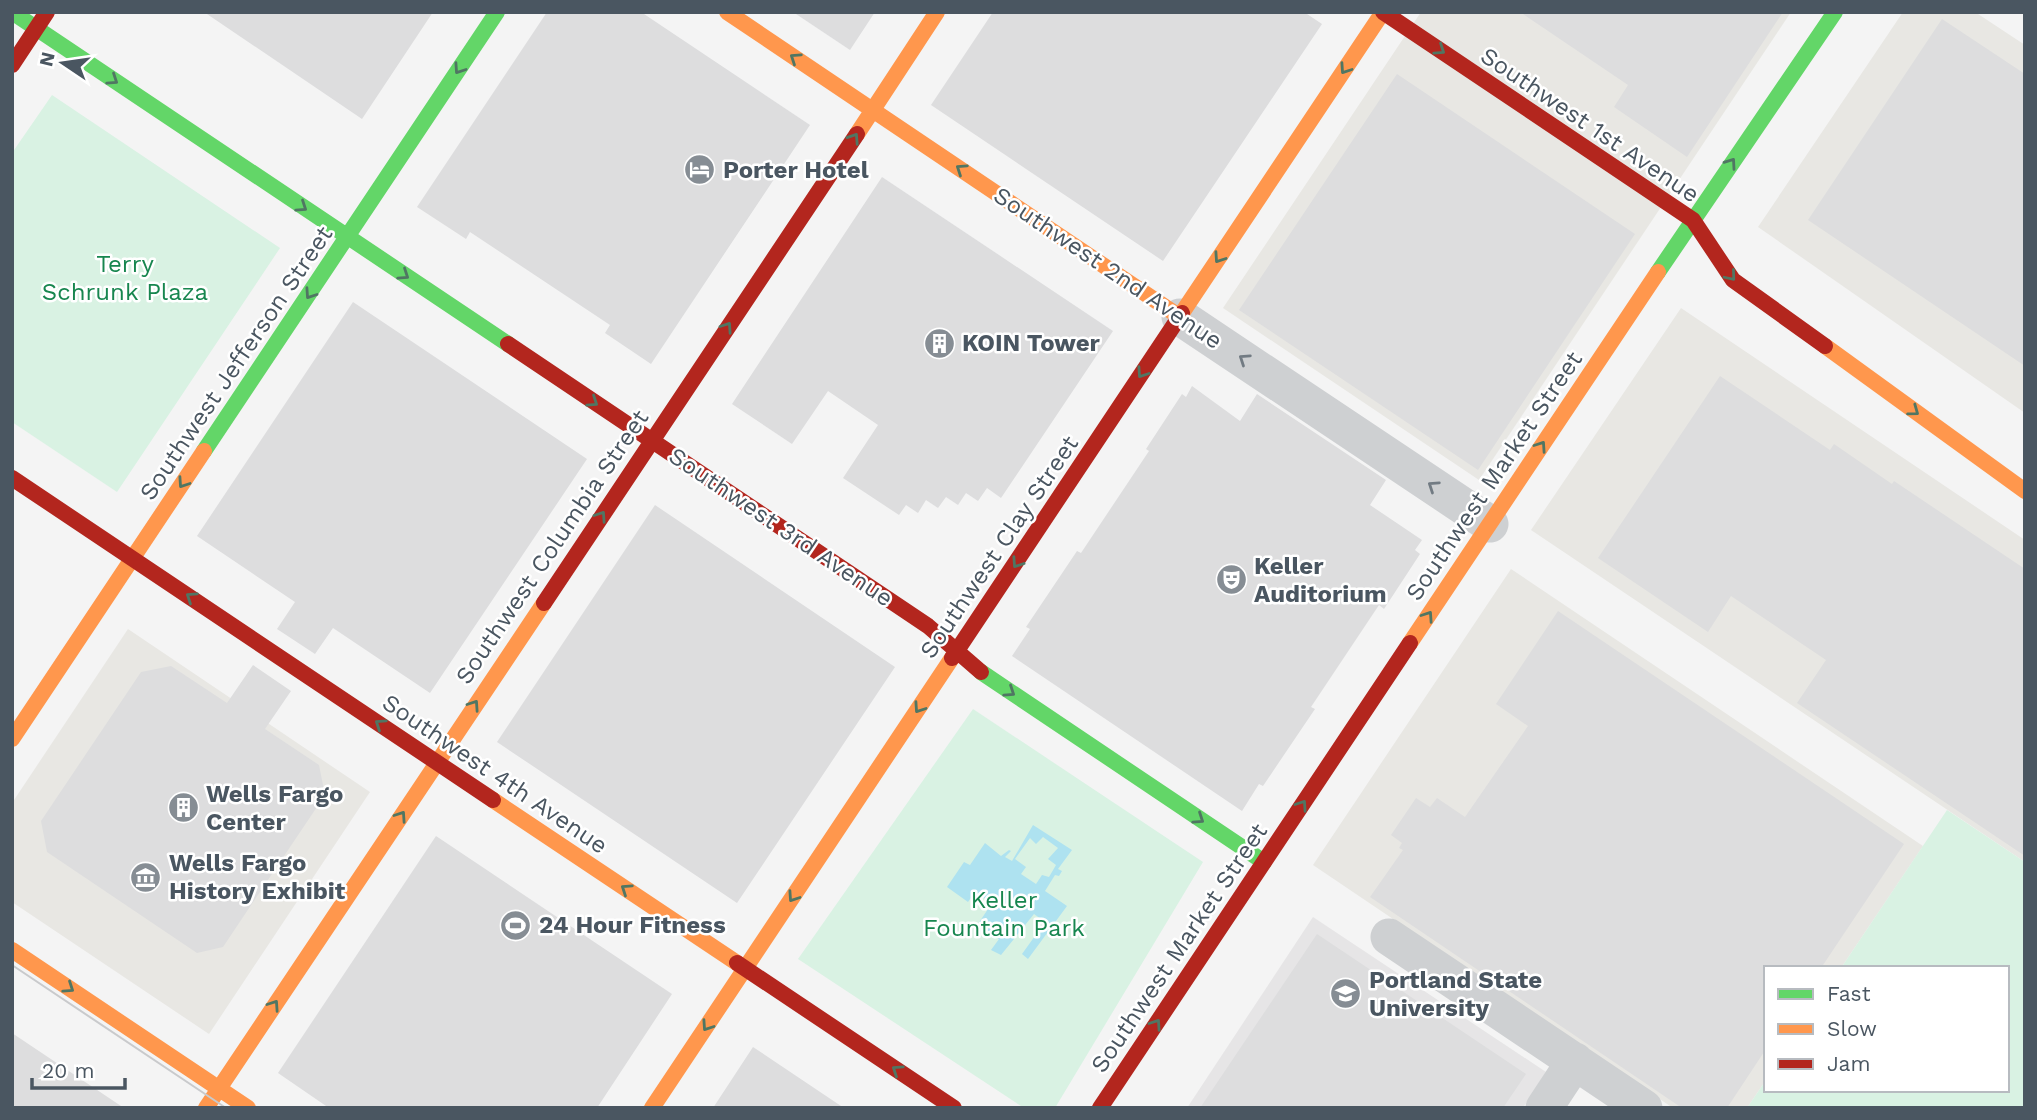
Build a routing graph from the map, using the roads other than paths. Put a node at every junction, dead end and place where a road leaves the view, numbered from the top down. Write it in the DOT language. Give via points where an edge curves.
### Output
graph roads {
  1 [pos="12,12"];
  2 [pos="47,12"];
  3 [pos="497,12"];
  4 [pos="727,12"];
  5 [pos="937,12"];
  6 [pos="1383,12"];
  7 [pos="1835,12"];
  8 [pos="36,28"];
  9 [pos="12,65"];
  10 [pos="872,110"];
  11 [pos="1693,220"];
  12 [pos="348,237"];
  13 [pos="1181,317"];
  14 [pos="651,441"];
  15 [pos="12,478"];
  16 [pos="2025,491"];
  17 [pos="1490,524"];
  18 [pos="133,558"];
  19 [pos="957,650"];
  20 [pos="12,739"];
  21 [pos="436,762"];
  22 [pos="1264,862"];
  23 [pos="1389,937"];
  24 [pos="12,950"];
  25 [pos="745,969"];
  26 [pos="1575,1061"];
  27 [pos="219,1088"];
  28 [pos="206,1108"];
  29 [pos="248,1108"];
  30 [pos="652,1108"];
  31 [pos="954,1108"];
  32 [pos="1100,1108"];
  33 [pos="1544,1108"];
  34 [pos="1644,1108"];
  1 -- 8 [label="main road, Southwest 3rd Avenue"];
  2 -- 8 [label="main road"];
  3 -- 12 [label="main road, Southwest Jefferson Street, one-way"];
  10 -- 4 [label="main road, Southwest 2nd Avenue, one-way"];
  5 -- 10 [label="main road, Southwest Columbia Street"];
  6 -- 11 [label="main road, Southwest 1st Avenue, one-way"];
  6 -- 13 [label="main road, Southwest Clay Street, one-way"];
  11 -- 7 [label="main road, Southwest Market Street, one-way"];
  8 -- 9 [label="main road"];
  8 -- 12 [label="main road, Southwest 3rd Avenue, one-way"];
  13 -- 10 [label="main road, Southwest 2nd Avenue, one-way"];
  14 -- 10 [label="main road, Southwest Columbia Street, one-way"];
  11 -- 16 [label="main road, Southwest 1st Avenue, one-way" via="1733,281"];
  17 -- 11 [label="main road, Southwest Market Street, one-way"];
  12 -- 14 [label="main road, Southwest 3rd Avenue, one-way"];
  12 -- 18 [label="main road, Southwest Jefferson Street, one-way"];
  17 -- 13 [label="street, Southwest 2nd Avenue, one-way"];
  13 -- 19 [label="main road, Southwest Clay Street, one-way"];
  14 -- 19 [label="main road, Southwest 3rd Avenue"];
  21 -- 14 [label="main road, Southwest Columbia Street, one-way"];
  15 -- 18 [label="main road, Southwest 4th Avenue"];
  22 -- 17 [label="main road, Southwest Market Street, one-way"];
  18 -- 20 [label="main road, Southwest Jefferson Street"];
  21 -- 18 [label="main road, Southwest 4th Avenue, one-way"];
  19 -- 22 [label="main road, Southwest 3rd Avenue, one-way" via="988,678"];
  19 -- 25 [label="main road, Southwest Clay Street, one-way"];
  25 -- 21 [label="main road, Southwest 4th Avenue, one-way"];
  27 -- 21 [label="main road, Southwest Columbia Street, one-way"];
  32 -- 22 [label="main road, Southwest Market Street, one-way"];
  23 -- 26 [label="street"];
  24 -- 27 [label="main road, one-way"];
  25 -- 30 [label="main road, Southwest Clay Street, one-way"];
  31 -- 25 [label="main road, Southwest 4th Avenue, one-way"];
  26 -- 33 [label="street"];
  26 -- 34 [label="street"];
  27 -- 28 [label="main road, Southwest Columbia Street"];
  27 -- 29 [label="main road"];
}
